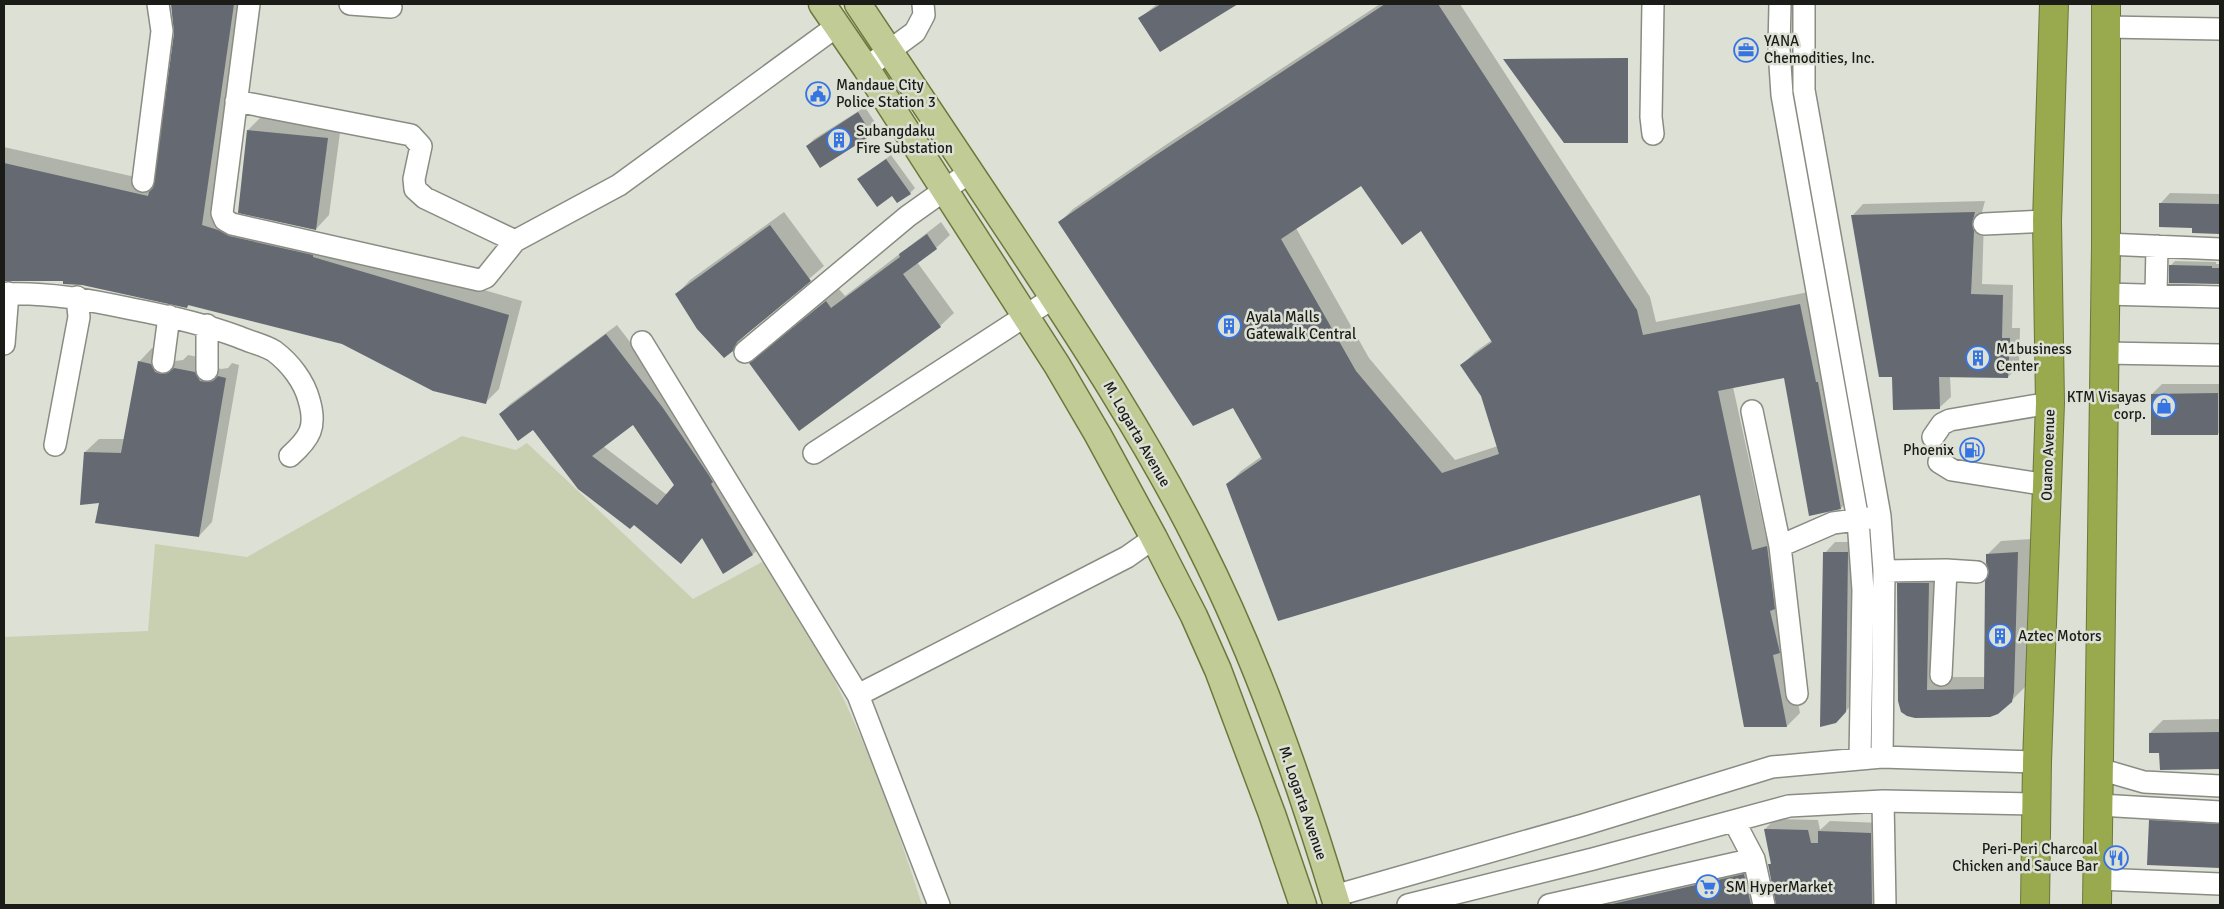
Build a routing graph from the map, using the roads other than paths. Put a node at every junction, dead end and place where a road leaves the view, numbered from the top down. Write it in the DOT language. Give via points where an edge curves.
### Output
graph roads {
  1 [pos="158,4"];
  2 [pos="249,4"];
  3 [pos="350,4"];
  4 [pos="822,4"];
  5 [pos="858,4"];
  6 [pos="923,4"];
  7 [pos="1653,4"];
  8 [pos="1780,4"];
  9 [pos="1804,4"];
  10 [pos="2054,4"];
  11 [pos="391,7"];
  12 [pos="2106,16"];
  13 [pos="837,26"];
  14 [pos="2220,29"];
  15 [pos="889,51"];
  16 [pos="866,68"];
  17 [pos="1804,90"];
  18 [pos="1782,95"];
  19 [pos="236,101"];
  20 [pos="1653,134"];
  21 [pos="970,172"];
  22 [pos="143,181"];
  23 [pos="944,190"];
  24 [pos="2047,220"];
  25 [pos="1984,224"];
  26 [pos="515,242"];
  27 [pos="2106,244"];
  28 [pos="2157,246"];
  29 [pos="2220,249"];
  30 [pos="6,293"];
  31 [pos="2105,294"];
  32 [pos="2156,295"];
  33 [pos="77,297"];
  34 [pos="2220,297"];
  35 [pos="1053,298"];
  36 [pos="169,316"];
  37 [pos="1026,316"];
  38 [pos="207,325"];
  39 [pos="642,342"];
  40 [pos="4,344"];
  41 [pos="746,352"];
  42 [pos="2104,353"];
  43 [pos="2220,355"];
  44 [pos="163,362"];
  45 [pos="207,370"];
  46 [pos="2050,403"];
  47 [pos="1752,411"];
  48 [pos="1933,438"];
  49 [pos="55,445"];
  50 [pos="814,453"];
  51 [pos="290,456"];
  52 [pos="1939,462"];
  53 [pos="2047,485"];
  54 [pos="1880,516"];
  55 [pos="1858,520"];
  56 [pos="1154,538"];
  57 [pos="1780,546"];
  58 [pos="1946,570"];
  59 [pos="1884,571"];
  60 [pos="1977,572"];
  61 [pos="1228,604"];
  62 [pos="1194,616"];
  63 [pos="1941,676"];
  64 [pos="858,694"];
  65 [pos="1797,694"];
  66 [pos="1882,757"];
  67 [pos="1860,758"];
  68 [pos="2036,762"];
  69 [pos="2099,769"];
  70 [pos="2220,786"];
  71 [pos="1883,801"];
  72 [pos="2036,804"];
  73 [pos="2099,805"];
  74 [pos="2220,812"];
  75 [pos="1734,820"];
  76 [pos="1583,825"];
  77 [pos="1593,859"];
  78 [pos="1754,859"];
  79 [pos="2220,884"];
  80 [pos="2098,892"];
  81 [pos="1335,901"];
  82 [pos="939,905"];
  83 [pos="1304,905"];
  84 [pos="1408,905"];
  85 [pos="1549,905"];
  86 [pos="1764,905"];
  87 [pos="1885,905"];
  88 [pos="2035,905"];
  1 -- 22 [label="street" via="162,31"];
  2 -- 19 [label="street"];
  3 -- 11 [label="street"];
  4 -- 13 [label="main road"];
  5 -- 15 [label="main road, M. Logarta Avenue"];
  6 -- 15 [label="street" via="924,15 915,32"];
  7 -- 20 [label="street"];
  8 -- 18 [label="street"];
  9 -- 17 [label="street"];
  10 -- 24 [label="highway, Ouano Avenue"];
  12 -- 14 [label="street"];
  12 -- 27 [label="highway"];
  13 -- 16 [label="main road"];
  13 -- 26 [label="street" via="619,185"];
  15 -- 16 [label="street"];
  15 -- 21 [label="main road, M. Logarta Avenue"];
  16 -- 23 [label="main road"];
  17 -- 18 [label="street"];
  17 -- 54 [label="street"];
  18 -- 55 [label="street"];
  19 -- 26 [label="street" via="411,135 421,146 415,189 425,198"];
  19 -- 26 [label="street" via="222,213 232,224 479,280 486,277"];
  21 -- 23 [label="street"];
  21 -- 35 [label="main road, M. Logarta Avenue"];
  23 -- 37 [label="main road"];
  23 -- 41 [label="street" via="908,216"];
  24 -- 25 [label="street"];
  24 -- 46 [label="highway, Ouano Avenue"];
  27 -- 28 [label="street"];
  27 -- 31 [label="highway"];
  28 -- 29 [label="street"];
  28 -- 32 [label="street"];
  30 -- 33 [label="street"];
  30 -- 40 [label="street"];
  31 -- 32 [label="street"];
  31 -- 42 [label="highway"];
  32 -- 34 [label="street"];
  33 -- 36 [label="street"];
  33 -- 49 [label="street" via="79,317"];
  35 -- 37 [label="street"];
  35 -- 61 [label="main road, M. Logarta Avenue" via="1131,420"];
  36 -- 38 [label="street"];
  36 -- 44 [label="street"];
  37 -- 50 [label="street"];
  37 -- 56 [label="main road" via="1094,427"];
  38 -- 45 [label="street"];
  38 -- 51 [label="street" via="273,350 297,374 313,413 312,428 304,444"];
  39 -- 64 [label="street"];
  42 -- 43 [label="street"];
  42 -- 69 [label="highway"];
  46 -- 48 [label="street" via="1950,420 1942,424"];
  46 -- 53 [label="highway, Ouano Avenue"];
  47 -- 57 [label="street"];
  52 -- 53 [label="street" via="1952,470"];
  53 -- 68 [label="highway, Ouano Avenue"];
  54 -- 55 [label="street"];
  54 -- 59 [label="street"];
  55 -- 57 [label="street" via="1833,523"];
  55 -- 67 [label="street" via="1863,590"];
  56 -- 62 [label="main road"];
  56 -- 64 [label="street" via="1127,557"];
  57 -- 65 [label="street"];
  58 -- 59 [label="street"];
  58 -- 60 [label="street"];
  58 -- 63 [label="street"];
  59 -- 66 [label="street"];
  61 -- 62 [label="main road"];
  61 -- 81 [label="main road, M. Logarta Avenue" via="1259,678"];
  62 -- 83 [label="main road" via="1218,670"];
  64 -- 82 [label="street"];
  66 -- 67 [label="street"];
  66 -- 68 [label="street"];
  67 -- 76 [label="street" via="1772,767"];
  68 -- 72 [label="highway, Ouano Avenue"];
  69 -- 70 [label="street" via="2144,782"];
  69 -- 73 [label="highway"];
  71 -- 72 [label="street"];
  71 -- 75 [label="street" via="1789,806"];
  71 -- 87 [label="street"];
  72 -- 88 [label="highway, Ouano Avenue"];
  73 -- 74 [label="street"];
  73 -- 80 [label="highway"];
  75 -- 77 [label="street"];
  75 -- 78 [label="street"];
  76 -- 77 [label="street"];
  76 -- 81 [label="street"];
  77 -- 84 [label="street"];
  78 -- 85 [label="street"];
  78 -- 86 [label="street"];
  79 -- 80 [label="street"];
  81 -- 83 [label="main road"];
}
